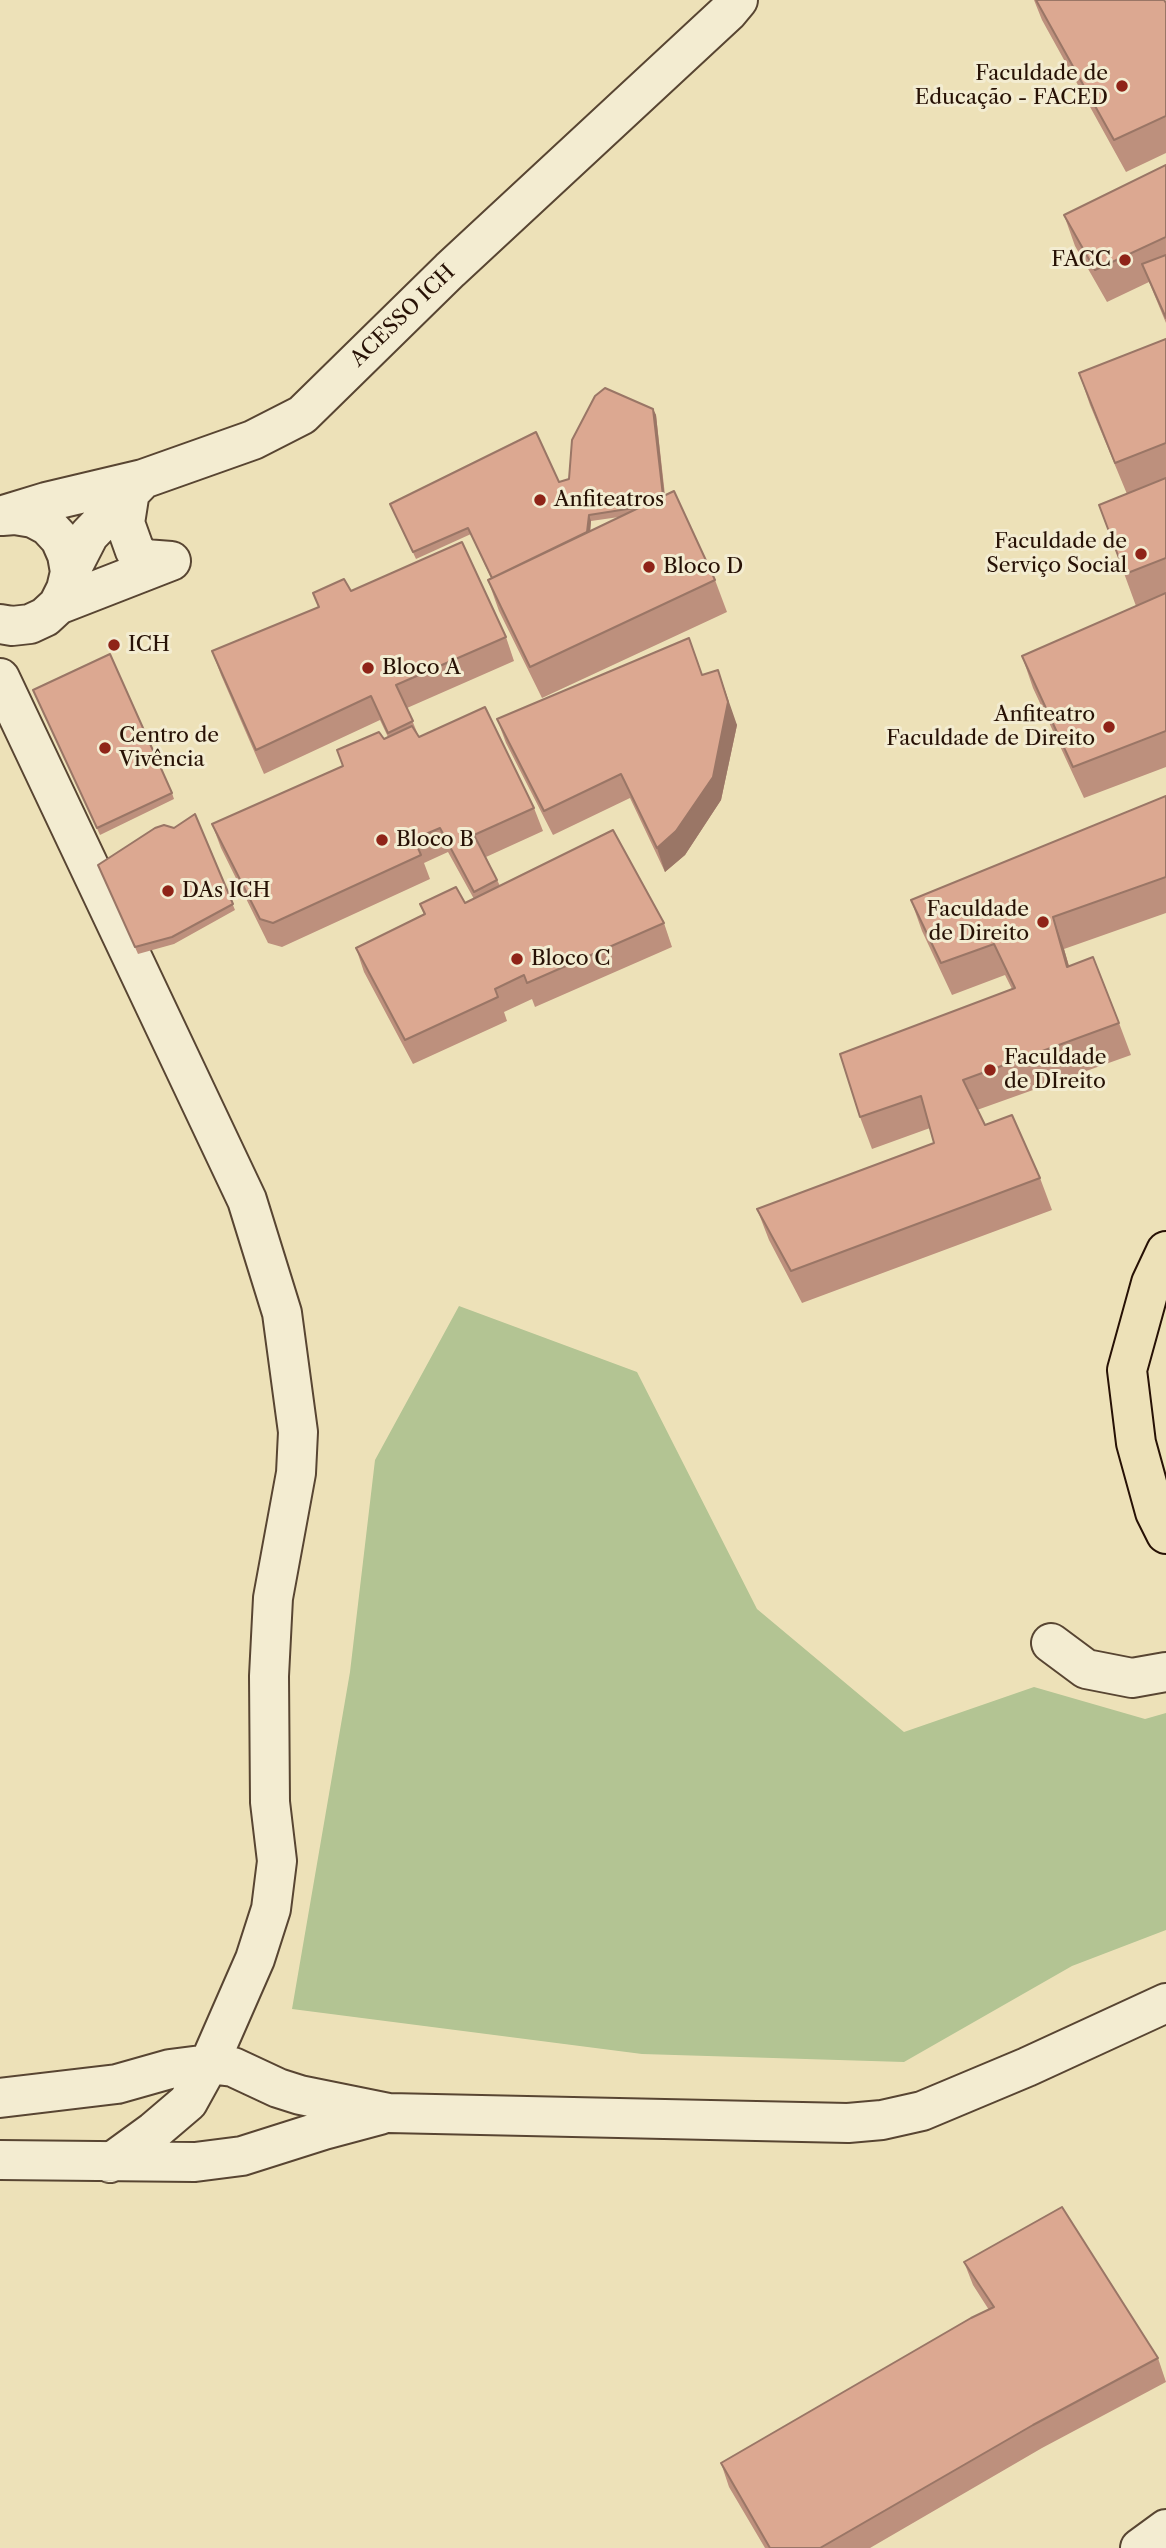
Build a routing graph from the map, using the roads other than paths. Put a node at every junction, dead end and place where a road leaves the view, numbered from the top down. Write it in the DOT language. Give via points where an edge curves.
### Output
graph roads {
  1 [pos="738,0"];
  2 [pos="136,485"];
  3 [pos="0,516"];
  4 [pos="64,589"];
  5 [pos="0,624"];
  6 [pos="0,678"];
  7 [pos="1166,1251"];
  8 [pos="1166,1534"];
  9 [pos="1051,1643"];
  10 [pos="1166,1672"];
  11 [pos="1166,2003"];
  12 [pos="209,2064"];
  13 [pos="0,2098"];
  14 [pos="389,2113"];
  15 [pos="0,2160"];
  16 [pos="110,2163"];
  17 [pos="1166,2529"];
  18 [pos="1140,2548"];
  1 -- 2 [label="street, ACESSO ICH" via="302,415 253,440"];
  2 -- 3 [label="street, ACESSO ICH"];
  2 -- 4 [label="street" via="89,535"];
  2 -- 4 [label="street" via="125,523 135,551 145,559 172,561"];
  3 -- 4 [label="street" via="33,518 60,539 67,555"];
  4 -- 5 [label="street" via="46,617 30,624"];
  6 -- 12 [label="street" via="247,1200 282,1313 292,1374 298,1432 296,1473 273,1598 269,1676 270,1802 277,1861 271,1909 255,1959"];
  7 -- 8 [label="main road" via="1151,1283 1127,1370 1136,1443 1155,1512"];
  9 -- 10 [label="street" via="1086,1669 1132,1678"];
  11 -- 14 [label="street" via="922,2111 882,2120"];
  12 -- 13 [label="street" via="117,2084"];
  12 -- 14 [label="street" via="233,2067 300,2095"];
  12 -- 16 [label="street" via="188,2102"];
  14 -- 16 [label="street" via="242,2156 195,2162"];
  15 -- 16 [label="street"];
  17 -- 18 [label="street"];
}
